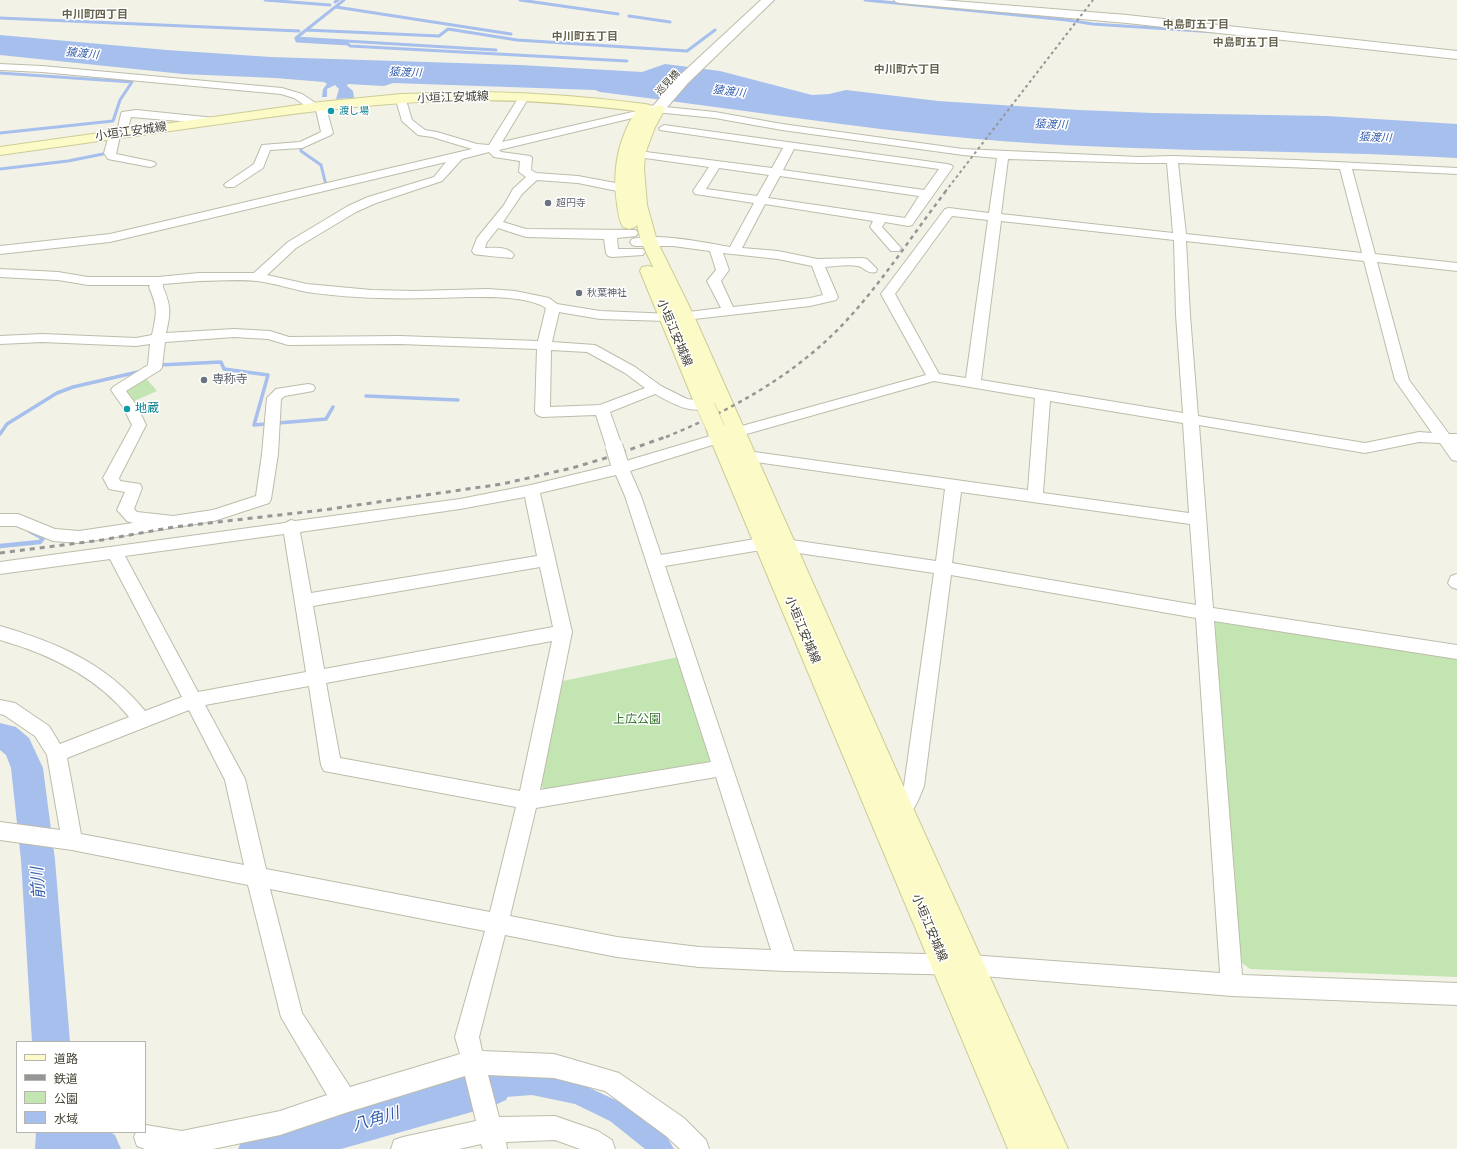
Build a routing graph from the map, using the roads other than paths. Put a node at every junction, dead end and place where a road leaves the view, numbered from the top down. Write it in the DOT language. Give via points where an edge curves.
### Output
graph roads {
  1 [pos="757,0"];
  2 [pos="768,0"];
  3 [pos="900,0"];
  4 [pos="1457,55"];
  5 [pos="697,61"];
  6 [pos="0,67"];
  7 [pos="524,97"];
  8 [pos="401,100"];
  9 [pos="318,106"];
  10 [pos="655,120"];
  11 [pos="215,121"];
  12 [pos="118,134"];
  13 [pos="790,146"];
  14 [pos="492,149"];
  15 [pos="0,151"];
  16 [pos="646,155"];
  17 [pos="1003,155"];
  18 [pos="957,157"];
  19 [pos="453,158"];
  20 [pos="424,159"];
  21 [pos="1172,159"];
  22 [pos="150,164"];
  23 [pos="716,164"];
  24 [pos="1345,166"];
  25 [pos="947,168"];
  26 [pos="1457,171"];
  27 [pos="776,172"];
  28 [pos="534,176"];
  29 [pos="365,179"];
  30 [pos="230,184"];
  31 [pos="622,188"];
  32 [pos="928,194"];
  33 [pos="372,200"];
  34 [pos="761,200"];
  35 [pos="995,217"];
  36 [pos="881,218"];
  37 [pos="495,223"];
  38 [pos="610,235"];
  39 [pos="1180,237"];
  40 [pos="639,242"];
  41 [pos="715,248"];
  42 [pos="894,248"];
  43 [pos="0,250"];
  44 [pos="734,251"];
  45 [pos="508,255"];
  46 [pos="1370,258"];
  47 [pos="817,263"];
  48 [pos="1457,267"];
  49 [pos="871,269"];
  50 [pos="0,272"];
  51 [pos="257,277"];
  52 [pos="158,281"];
  53 [pos="553,307"];
  54 [pos="729,311"];
  55 [pos="676,317"];
  56 [pos="158,338"];
  57 [pos="0,340"];
  58 [pos="544,345"];
  59 [pos="934,377"];
  60 [pos="973,383"];
  61 [pos="308,388"];
  62 [pos="656,389"];
  63 [pos="1043,394"];
  64 [pos="602,410"];
  65 [pos="1192,418"];
  66 [pos="717,422"];
  67 [pos="1450,438"];
  68 [pos="747,456"];
  69 [pos="1457,456"];
  70 [pos="621,465"];
  71 [pos="954,485"];
  72 [pos="531,490"];
  73 [pos="1035,496"];
  74 [pos="0,520"];
  75 [pos="1198,520"];
  76 [pos="170,521"];
  77 [pos="291,526"];
  78 [pos="775,544"];
  79 [pos="115,553"];
  80 [pos="547,560"];
  81 [pos="654,562"];
  82 [pos="0,568"];
  83 [pos="944,568"];
  84 [pos="303,601"];
  85 [pos="1204,613"];
  86 [pos="563,632"];
  87 [pos="0,633"];
  88 [pos="1457,652"];
  89 [pos="316,678"];
  90 [pos="193,700"];
  91 [pos="0,707"];
  92 [pos="142,720"];
  93 [pos="56,754"];
  94 [pos="722,768"];
  95 [pos="528,801"];
  96 [pos="901,810"];
  97 [pos="0,831"];
  98 [pos="71,841"];
  99 [pos="257,878"];
  100 [pos="498,923"];
  101 [pos="786,961"];
  102 [pos="945,964"];
  103 [pos="970,965"];
  104 [pos="1232,985"];
  105 [pos="1457,994"];
  106 [pos="473,1063"];
  107 [pos="345,1101"];
  108 [pos="491,1132"];
  109 [pos="146,1138"];
  110 [pos="181,1146"];
  111 [pos="404,1149"];
  112 [pos="603,1149"];
  113 [pos="697,1149"];
  114 [pos="1024,1149"];
  115 [pos="1052,1149"];
  1 -- 5 [label="street"];
  2 -- 5 [label="street"];
  3 -- 4 [label="street" via="1120,18"];
  5 -- 10 [label="street"];
  6 -- 9 [label="street" via="282,91"];
  7 -- 8 [label="main road, 小垣江安城線"];
  7 -- 10 [label="main road, 小垣江安城線" via="579,100"];
  7 -- 14 [label="street"];
  8 -- 9 [label="main road, 小垣江安城線"];
  8 -- 14 [label="street" via="407,121 422,133"];
  9 -- 11 [label="main road, 小垣江安城線"];
  9 -- 30 [label="street" via="327,133 302,145 266,147 259,166"];
  10 -- 13 [label="street"];
  10 -- 14 [label="street"];
  10 -- 16 [label="main road, 小垣江安城線" via="648,127"];
  10 -- 17 [label="street" via="715,115 782,127 963,152"];
  10 -- 31 [label="main road, 小垣江安城線" via="629,142"];
  11 -- 12 [label="main road, 小垣江安城線"];
  11 -- 12 [label="street" via="126,114"];
  12 -- 15 [label="main road, 小垣江安城線"];
  12 -- 22 [label="street" via="110,153 112,157"];
  13 -- 25 [label="street"];
  13 -- 27 [label="street"];
  14 -- 19 [label="street"];
  14 -- 28 [label="street" via="498,155 526,158 525,172"];
  16 -- 23 [label="street"];
  16 -- 40 [label="main road, 小垣江安城線" via="637,169"];
  17 -- 21 [label="street"];
  17 -- 35 [label="street"];
  18 -- 25 [label="street"];
  19 -- 20 [label="street" via="442,156"];
  19 -- 29 [label="street"];
  19 -- 33 [label="street" via="438,179"];
  21 -- 24 [label="street"];
  21 -- 39 [label="street"];
  23 -- 27 [label="street"];
  23 -- 34 [label="street" via="699,191"];
  24 -- 26 [label="street"];
  24 -- 46 [label="street"];
  25 -- 32 [label="street"];
  27 -- 32 [label="street"];
  27 -- 34 [label="street"];
  28 -- 31 [label="street" via="560,176"];
  28 -- 37 [label="street" via="516,192 509,206"];
  29 -- 33 [label="street"];
  29 -- 43 [label="street" via="110,238"];
  31 -- 40 [label="main road, 小垣江安城線" via="626,214"];
  32 -- 36 [label="street" via="908,222"];
  33 -- 51 [label="street" via="292,245"];
  34 -- 36 [label="street"];
  34 -- 44 [label="street"];
  35 -- 39 [label="street"];
  35 -- 59 [label="street" via="949,212 888,294"];
  35 -- 60 [label="street"];
  36 -- 42 [label="street" via="876,227"];
  37 -- 38 [label="street" via="526,233"];
  37 -- 45 [label="street" via="481,241 478,251 502,252"];
  38 -- 40 [label="street"];
  38 -- 40 [label="street" via="612,253"];
  39 -- 46 [label="street"];
  39 -- 65 [label="street" via="1183,315"];
  40 -- 41 [label="street" via="676,241"];
  40 -- 55 [label="main road, 小垣江安城線"];
  41 -- 44 [label="street"];
  41 -- 54 [label="street" via="723,270 714,281"];
  44 -- 47 [label="street" via="778,255"];
  46 -- 48 [label="street"];
  46 -- 67 [label="street" via="1402,380"];
  47 -- 49 [label="street" via="862,262"];
  47 -- 54 [label="street" via="831,297 810,302"];
  50 -- 52 [label="street" via="88,281"];
  51 -- 52 [label="street" via="199,277"];
  51 -- 53 [label="street" via="307,288 371,294 516,295 544,301"];
  52 -- 56 [label="street" via="156,287 163,304 163,318"];
  53 -- 55 [label="street" via="600,315"];
  53 -- 58 [label="street"];
  54 -- 55 [label="street"];
  55 -- 66 [label="main road, 小垣江安城線"];
  55 -- 66 [label="main road, 小垣江安城線" via="721,401"];
  56 -- 57 [label="street" via="136,342 42,338"];
  56 -- 58 [label="street" via="234,333 270,335 288,341 373,339"];
  56 -- 76 [label="street" via="155,367 118,390 130,406 138,425 112,478 115,486 134,488 125,510 133,518"];
  58 -- 62 [label="street" via="590,348 630,370"];
  58 -- 64 [label="street" via="542,412"];
  59 -- 60 [label="street"];
  59 -- 66 [label="street" via="811,410"];
  60 -- 63 [label="street"];
  61 -- 76 [label="street" via="281,392 274,398 270,454 263,498 214,515"];
  62 -- 64 [label="street"];
  62 -- 66 [label="street" via="682,403 697,406"];
  63 -- 65 [label="street"];
  63 -- 73 [label="street"];
  64 -- 70 [label="street, bridge"];
  65 -- 67 [label="street" via="1365,448 1419,436"];
  65 -- 75 [label="street"];
  66 -- 68 [label="main road, 小垣江安城線"];
  66 -- 70 [label="street"];
  66 -- 78 [label="main road, 小垣江安城線" via="730,458"];
  67 -- 69 [label="street"];
  68 -- 71 [label="street"];
  68 -- 78 [label="main road, 小垣江安城線"];
  70 -- 72 [label="street"];
  70 -- 81 [label="street"];
  71 -- 73 [label="street"];
  71 -- 83 [label="street"];
  72 -- 77 [label="street" via="460,504"];
  72 -- 80 [label="street"];
  73 -- 75 [label="street"];
  74 -- 76 [label="street" via="18,520 53,535 78,537"];
  75 -- 85 [label="street"];
  77 -- 79 [label="street"];
  77 -- 84 [label="street"];
  78 -- 81 [label="street"];
  78 -- 83 [label="street"];
  78 -- 96 [label="main road, 小垣江安城線"];
  78 -- 102 [label="main road, 小垣江安城線"];
  79 -- 82 [label="street"];
  79 -- 90 [label="street"];
  80 -- 84 [label="street"];
  80 -- 86 [label="street"];
  81 -- 94 [label="street"];
  83 -- 85 [label="street"];
  83 -- 96 [label="street" via="914,786"];
  84 -- 89 [label="street"];
  85 -- 88 [label="street"];
  85 -- 104 [label="street"];
  86 -- 89 [label="street"];
  86 -- 95 [label="street"];
  87 -- 92 [label="street" via="56,652 88,669 120,695"];
  89 -- 90 [label="street"];
  89 -- 95 [label="street" via="331,765"];
  90 -- 92 [label="street"];
  90 -- 99 [label="street" via="235,779"];
  91 -- 93 [label="street" via="8,708 42,732"];
  92 -- 93 [label="street"];
  93 -- 98 [label="street"];
  94 -- 95 [label="street"];
  94 -- 101 [label="street"];
  95 -- 100 [label="street"];
  96 -- 103 [label="main road, 小垣江安城線"];
  97 -- 98 [label="street"];
  98 -- 99 [label="street"];
  99 -- 100 [label="street"];
  99 -- 107 [label="street" via="292,1017"];
  100 -- 101 [label="street" via="617,947 699,956"];
  100 -- 106 [label="street" via="467,1037"];
  101 -- 102 [label="street"];
  102 -- 103 [label="street"];
  102 -- 114 [label="main road, 小垣江安城線"];
  103 -- 104 [label="street"];
  103 -- 115 [label="main road, 小垣江安城線"];
  104 -- 105 [label="street"];
  106 -- 107 [label="street"];
  106 -- 108 [label="street"];
  106 -- 113 [label="street" via="554,1066 611,1081 675,1127"];
  107 -- 110 [label="street" via="280,1123"];
  108 -- 111 [label="street"];
  108 -- 112 [label="street" via="555,1128 589,1140"];
  109 -- 110 [label="street"];
}
